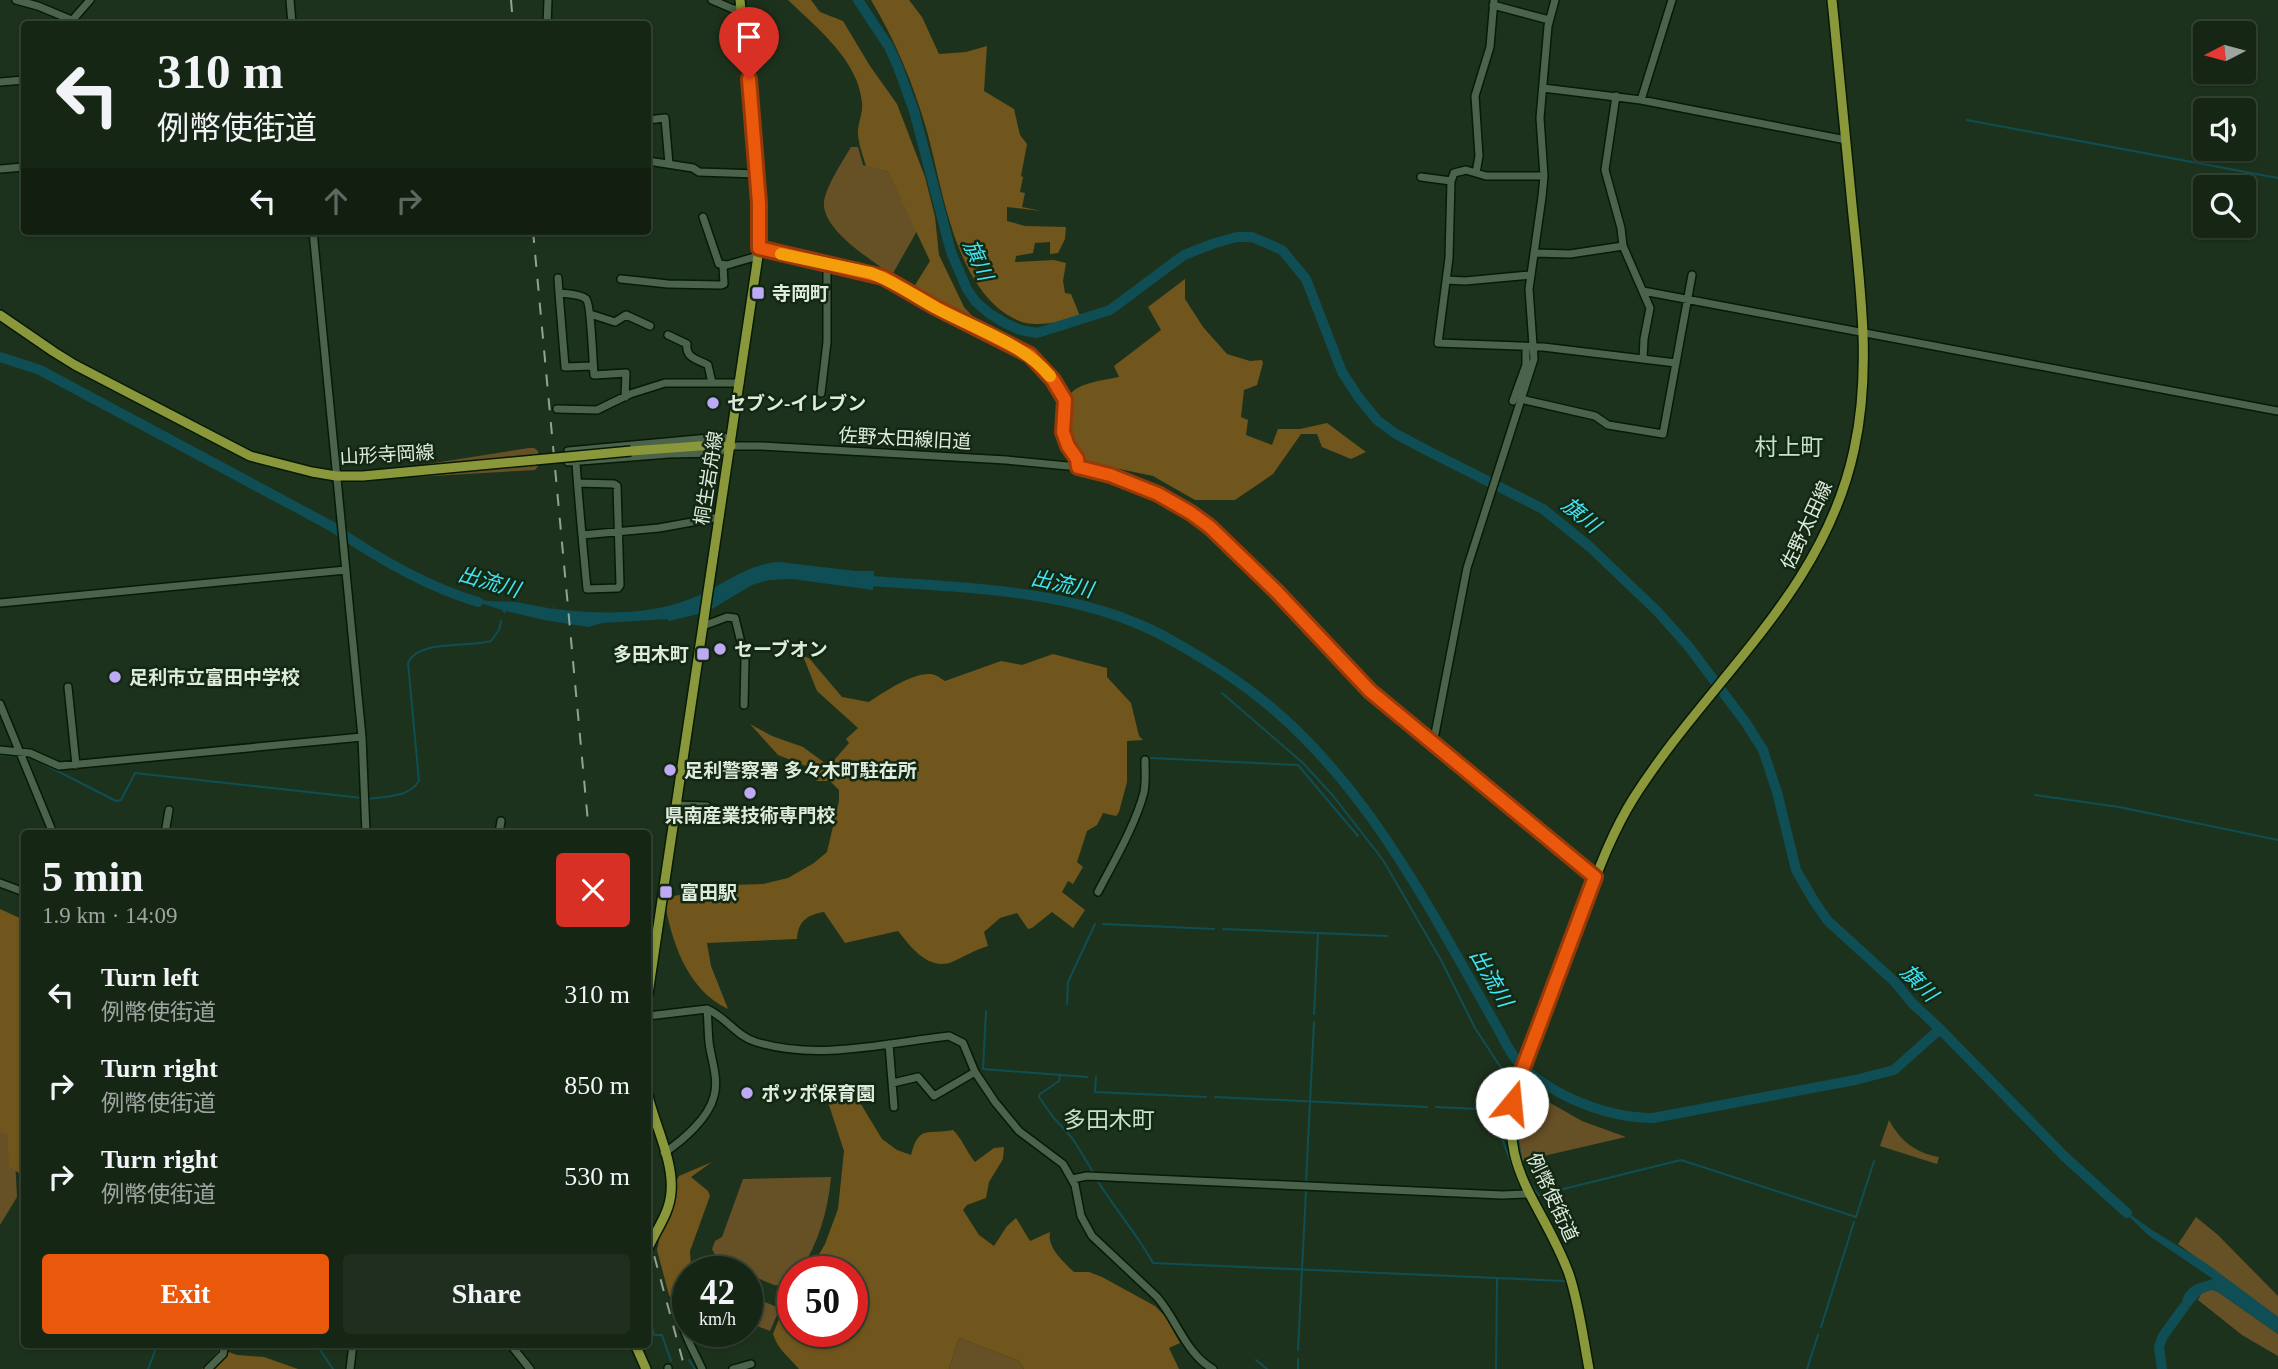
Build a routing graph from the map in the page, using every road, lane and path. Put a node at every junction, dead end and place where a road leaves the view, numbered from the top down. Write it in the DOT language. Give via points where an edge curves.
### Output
graph roads {
  1 [pos="16,0"];
  2 [pos="90,0"];
  3 [pos="290,0"];
  4 [pos="548,0"];
  5 [pos="712,0"];
  6 [pos="1555,0"];
  7 [pos="1672,0"];
  8 [pos="1832,0"];
  9 [pos="1494,2"];
  10 [pos="740,5"];
  11 [pos="1549,20"];
  12 [pos="68,21"];
  13 [pos="72,21"];
  14 [pos="292,21"];
  15 [pos="547,21"];
  16 [pos="21,80"];
  17 [pos="0,82"];
  18 [pos="1543,88"];
  19 [pos="1616,96"];
  20 [pos="1641,100"];
  21 [pos="651,120"];
  22 [pos="1846,140"];
  23 [pos="651,161"];
  24 [pos="669,164"];
  25 [pos="21,167"];
  26 [pos="0,169"];
  27 [pos="1476,173"];
  28 [pos="757,174"];
  29 [pos="1544,176"];
  30 [pos="1421,177"];
  31 [pos="1451,181"];
  32 [pos="703,217"];
  33 [pos="313,235"];
  34 [pos="1623,246"];
  35 [pos="759,252"];
  36 [pos="1534,253"];
  37 [pos="827,264"];
  38 [pos="723,266"];
  39 [pos="1530,275"];
  40 [pos="1692,275"];
  41 [pos="558,278"];
  42 [pos="621,279"];
  43 [pos="1446,280"];
  44 [pos="1643,291"];
  45 [pos="559,293"];
  46 [pos="1688,299"];
  47 [pos="590,314"];
  48 [pos="0,315"];
  49 [pos="650,326"];
  50 [pos="1863,332"];
  51 [pos="668,335"];
  52 [pos="1530,347"];
  53 [pos="1643,359"];
  54 [pos="1676,363"];
  55 [pos="593,366"];
  56 [pos="712,383"];
  57 [pos="740,383"];
  58 [pos="821,393"];
  59 [pos="625,397"];
  60 [pos="557,409"];
  61 [pos="2278,411"];
  62 [pos="730,446"];
  63 [pos="576,463"];
  64 [pos="1078,467"];
  65 [pos="336,476"];
  66 [pos="578,483"];
  67 [pos="720,517"];
  68 [pos="618,532"];
  69 [pos="582,535"];
  70 [pos="346,570"];
  71 [pos="0,603"];
  72 [pos="703,626"];
  73 [pos="68,687"];
  74 [pos="0,704"];
  75 [pos="744,705"];
  76 [pos="362,737"];
  77 [pos="1430,742"];
  78 [pos="0,750"];
  79 [pos="19,751"];
  80 [pos="1145,760"];
  81 [pos="76,765"];
  82 [pos="676,805"];
  83 [pos="707,806"];
  84 [pos="169,810"];
  85 [pos="501,821"];
  86 [pos="52,830"];
  87 [pos="166,830"];
  88 [pos="366,830"];
  89 [pos="500,830"];
  90 [pos="1595,877"];
  91 [pos="0,883"];
  92 [pos="21,891"];
  93 [pos="1098,892"];
  94 [pos="651,921"];
  95 [pos="658,922"];
  96 [pos="651,972"];
  97 [pos="707,1009"];
  98 [pos="651,1016"];
  99 [pos="889,1044"];
  100 [pos="975,1072"];
  101 [pos="893,1083"];
  102 [pos="651,1107"];
  103 [pos="894,1107"];
  104 [pos="664,1153"];
  105 [pos="1072,1180"];
  106 [pos="1529,1194"];
  107 [pos="651,1242"];
  108 [pos="693,1347"];
  109 [pos="224,1348"];
  110 [pos="353,1348"];
  111 [pos="513,1348"];
  112 [pos="637,1348"];
  113 [pos="751,1364"];
  114 [pos="208,1369"];
  115 [pos="350,1369"];
  116 [pos="530,1369"];
  117 [pos="646,1369"];
  118 [pos="702,1369"];
  119 [pos="733,1369"];
  120 [pos="1213,1369"];
  121 [pos="1589,1369"];
  1 -- 12 [label="street"];
  2 -- 13 [label="street"];
  3 -- 14 [label="street"];
  4 -- 15 [label="street"];
  5 -- 10 [label="street" via="733,9"];
  6 -- 11 [label="street"];
  7 -- 20 [label="street"];
  8 -- 22 [label="main road, 佐野太田線"];
  9 -- 11 [label="street"];
  9 -- 27 [label="street" via="1490,47 1475,96"];
  10 -- 28 [label="main road"];
  11 -- 18 [label="street"];
  16 -- 17 [label="street"];
  18 -- 19 [label="street"];
  18 -- 29 [label="street"];
  19 -- 20 [label="street"];
  19 -- 34 [label="street" via="1605,170"];
  20 -- 22 [label="street"];
  21 -- 24 [label="street" via="665,118"];
  22 -- 50 [label="main road, 佐野太田線"];
  23 -- 24 [label="street"];
  24 -- 28 [label="street" via="699,172"];
  25 -- 26 [label="street"];
  27 -- 29 [label="street"];
  27 -- 31 [label="street" via="1456,171"];
  28 -- 35 [label="main road"];
  29 -- 36 [label="street"];
  30 -- 31 [label="street"];
  31 -- 43 [label="street"];
  32 -- 38 [label="street"];
  33 -- 65 [label="street"];
  34 -- 36 [label="street" via="1570,254"];
  34 -- 44 [label="street"];
  35 -- 37 [label="street"];
  35 -- 38 [label="street"];
  35 -- 57 [label="main road, 桐生岩舟線"];
  36 -- 39 [label="street"];
  37 -- 58 [label="street" via="827,342"];
  37 -- 64 [label="street" via="883,277 1036,360 1065,400 1063,432"];
  38 -- 42 [label="street" via="721,285"];
  39 -- 43 [label="street"];
  39 -- 52 [label="street"];
  40 -- 46 [label="street"];
  41 -- 45 [label="street"];
  43 -- 52 [label="street" via="1438,343"];
  44 -- 46 [label="street"];
  44 -- 53 [label="street" via="1650,308"];
  45 -- 47 [label="street" via="584,297"];
  45 -- 55 [label="street" via="565,367"];
  46 -- 50 [label="street"];
  46 -- 54 [label="street"];
  47 -- 49 [label="street" via="615,322 626,315"];
  47 -- 55 [label="street"];
  48 -- 65 [label="main road, 山形寺岡線" via="75,365 250,456"];
  50 -- 61 [label="street"];
  50 -- 90 [label="main road, 佐野太田線" via="1860,417 1851,463 1823,539 1802,576 1648,776"];
  51 -- 56 [label="street" via="687,344 691,357 708,365"];
  52 -- 53 [label="street"];
  52 -- 54 [label="street" via="1518,399 1595,415 1608,425 1663,435"];
  52 -- 77 [label="street" via="1534,359 1461,592"];
  53 -- 54 [label="street"];
  55 -- 59 [label="street" via="594,376 626,373"];
  56 -- 57 [label="street"];
  56 -- 59 [label="street" via="665,383"];
  57 -- 62 [label="main road, 桐生岩舟線"];
  59 -- 60 [label="street" via="597,410"];
  62 -- 63 [label="street" via="722,453"];
  62 -- 63 [label="street" via="720,437 567,452 568,462"];
  62 -- 64 [label="street, 佐野太田線旧道"];
  62 -- 65 [label="main road, 山形寺岡線, bridge"];
  62 -- 67 [label="main road, 桐生岩舟線"];
  63 -- 66 [label="street"];
  64 -- 77 [label="street" via="1158,494 1210,527 1370,691"];
  65 -- 70 [label="street"];
  66 -- 68 [label="street" via="615,484"];
  66 -- 69 [label="street"];
  67 -- 68 [label="street"];
  67 -- 72 [label="main road, 桐生岩舟線"];
  68 -- 69 [label="street"];
  68 -- 69 [label="street" via="620,585 616,588 587,589"];
  70 -- 71 [label="street"];
  70 -- 76 [label="street"];
  72 -- 75 [label="street" via="735,618 745,659"];
  72 -- 82 [label="main road"];
  73 -- 81 [label="street"];
  74 -- 79 [label="street"];
  76 -- 81 [label="street"];
  76 -- 88 [label="street"];
  77 -- 90 [label="street"];
  78 -- 79 [label="street"];
  79 -- 81 [label="street" via="55,766"];
  79 -- 86 [label="street"];
  80 -- 93 [label="street" via="1143,796"];
  82 -- 83 [label="street"];
  82 -- 95 [label="main road"];
  84 -- 87 [label="street"];
  85 -- 89 [label="street"];
  90 -- 106 [label="main road, 例幣使街道" via="1512,1103 1510,1132 1517,1168"];
  91 -- 92 [label="street"];
  94 -- 95 [label="main road"];
  95 -- 96 [label="main road"];
  97 -- 98 [label="street"];
  97 -- 99 [label="street" via="756,1042 814,1051"];
  97 -- 104 [label="street" via="715,1095 692,1129"];
  99 -- 100 [label="street" via="956,1038"];
  99 -- 101 [label="street"];
  100 -- 101 [label="street" via="934,1096 918,1077"];
  100 -- 105 [label="street" via="1020,1130 1063,1164"];
  101 -- 103 [label="street"];
  102 -- 104 [label="main road"];
  104 -- 107 [label="main road, bridge" via="671,1194"];
  105 -- 106 [label="street" via="1087,1176"];
  105 -- 120 [label="street" via="1081,1216 1092,1236 1157,1297 1195,1355"];
  106 -- 121 [label="main road, 例幣使街道" via="1568,1272"];
  108 -- 118 [label="street"];
  109 -- 114 [label="street"];
  110 -- 115 [label="street"];
  111 -- 116 [label="street"];
  112 -- 117 [label="main road"];
  113 -- 119 [label="street"];
}
